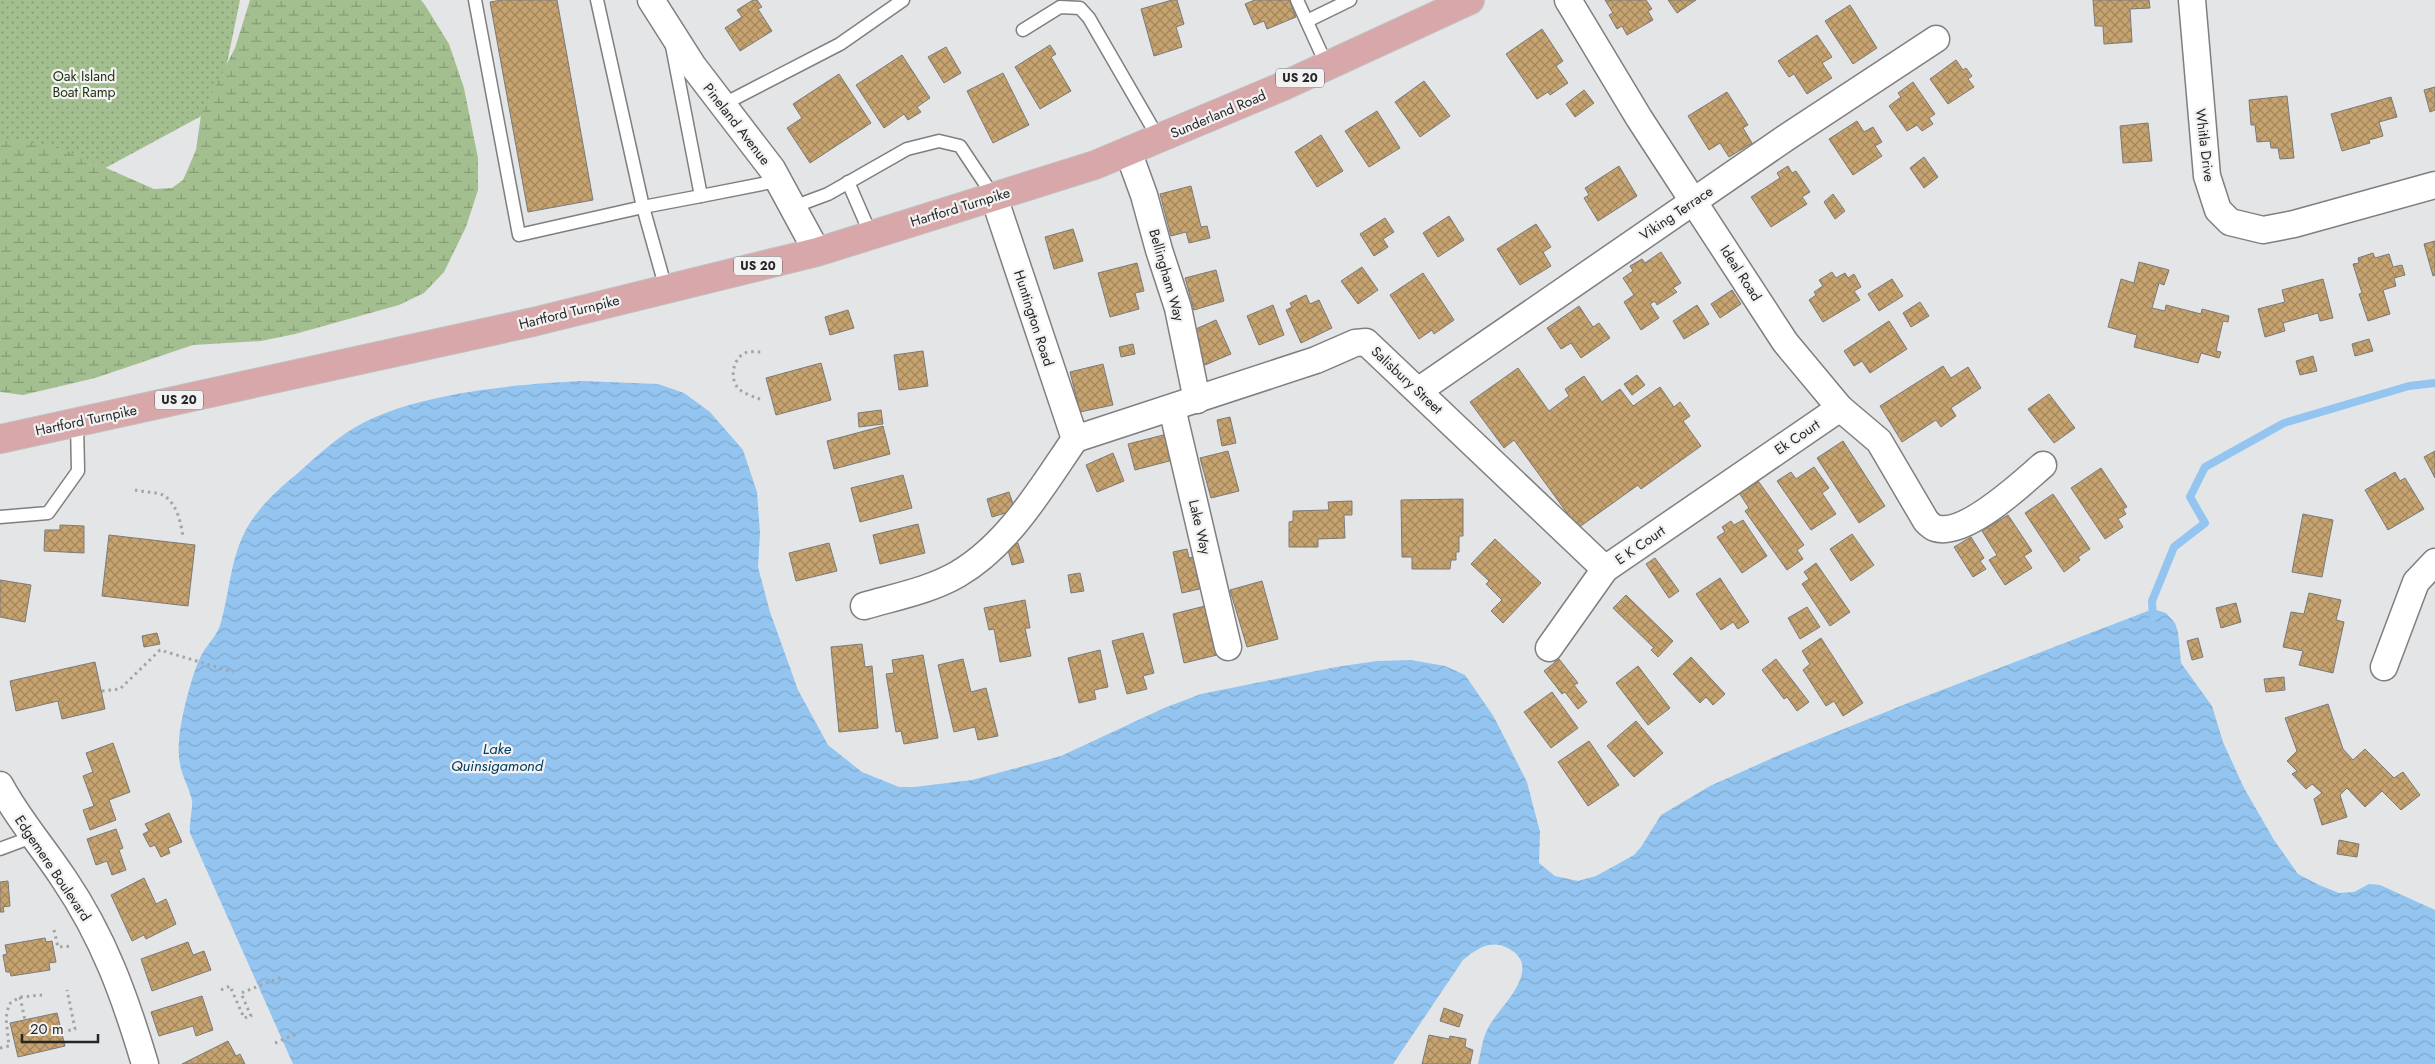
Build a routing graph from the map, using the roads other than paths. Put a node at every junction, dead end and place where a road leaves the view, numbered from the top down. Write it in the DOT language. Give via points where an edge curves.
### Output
graph roads {
  1 [pos="475,0"];
  2 [pos="597,0"];
  3 [pos="651,0"];
  4 [pos="902,0"];
  5 [pos="1297,0"];
  6 [pos="1350,0"];
  7 [pos="1568,0"];
  8 [pos="2192,0"];
  9 [pos="1452,4"];
  10 [pos="1307,21"];
  11 [pos="668,28"];
  12 [pos="1023,30"];
  13 [pos="1936,39"];
  14 [pos="1327,66"];
  15 [pos="722,105"];
  16 [pos="1159,139"];
  17 [pos="1128,151"];
  18 [pos="777,181"];
  19 [pos="848,182"];
  20 [pos="2435,185"];
  21 [pos="702,196"];
  22 [pos="994,197"];
  23 [pos="1694,200"];
  24 [pos="642,207"];
  25 [pos="792,207"];
  26 [pos="871,235"];
  27 [pos="817,252"];
  28 [pos="666,288"];
  29 [pos="1418,391"];
  30 [pos="1196,400"];
  31 [pos="1172,408"];
  32 [pos="1840,408"];
  33 [pos="77,422"];
  34 [pos="0,439"];
  35 [pos="1074,439"];
  36 [pos="2043,465"];
  37 [pos="1754,466"];
  38 [pos="0,517"];
  39 [pos="2435,562"];
  40 [pos="1605,569"];
  41 [pos="864,606"];
  42 [pos="1228,647"];
  43 [pos="1548,648"];
  44 [pos="2384,667"];
  45 [pos="0,785"];
  46 [pos="32,837"];
  47 [pos="0,849"];
  48 [pos="145,1064"];
  1 -- 24 [label="lane" via="519,235"];
  2 -- 24 [label="lane"];
  3 -- 11 [label="street, Pineland Avenue"];
  4 -- 15 [label="lane" via="840,44"];
  5 -- 10 [label="lane"];
  6 -- 10 [label="lane"];
  7 -- 23 [label="street, Ideal Road" via="1639,118"];
  8 -- 20 [label="street, Whitla Drive" via="2207,176 2218,210 2230,222 2263,230"];
  9 -- 14 [label="main road, Sunderland Road / US 20"];
  10 -- 14 [label="lane"];
  11 -- 15 [label="street, Pineland Avenue"];
  11 -- 21 [label="lane"];
  12 -- 16 [label="lane" via="1060,7 1080,8 1089,18"];
  13 -- 23 [label="street, Viking Terrace"];
  14 -- 16 [label="main road, Sunderland Road / US 20"];
  15 -- 18 [label="street, Pineland Avenue" via="772,169"];
  16 -- 17 [label="main road, Sunderland Road / US 20"];
  17 -- 22 [label="main road, Hartford Turnpike / US 20" via="1095,165"];
  17 -- 30 [label="street, Bellingham Way" via="1178,308"];
  18 -- 21 [label="lane"];
  18 -- 25 [label="street, Pineland Avenue"];
  19 -- 22 [label="lane" via="907,149 939,140 960,146"];
  19 -- 25 [label="lane" via="828,194"];
  19 -- 26 [label="lane"];
  21 -- 24 [label="lane"];
  22 -- 26 [label="main road, Hartford Turnpike / US 20"];
  22 -- 35 [label="street, Huntington Road"];
  23 -- 29 [label="street, Viking Terrace"];
  23 -- 32 [label="street, Ideal Road" via="1785,342"];
  24 -- 28 [label="lane"];
  25 -- 27 [label="street, Pineland Avenue"];
  26 -- 27 [label="main road, Hartford Turnpike / US 20"];
  27 -- 28 [label="main road, Hartford Turnpike / US 20"];
  28 -- 33 [label="main road, Hartford Turnpike / US 20" via="534,322"];
  29 -- 30 [label="street, Salisbury Street" via="1366,342 1355,343 1316,360"];
  29 -- 40 [label="street, Salisbury Street"];
  30 -- 31 [label="street, Salisbury Street"];
  31 -- 35 [label="street, Salisbury Street"];
  31 -- 42 [label="street, Lake Way"];
  32 -- 36 [label="street, Ideal Road" via="1879,441 1926,521 1935,528 1967,522 1994,508"];
  32 -- 37 [label="street, Ek Court"];
  33 -- 34 [label="main road, Hartford Turnpike / US 20"];
  33 -- 38 [label="lane" via="78,471 48,512"];
  35 -- 41 [label="street" via="1033,500 996,544 958,574 926,588"];
  37 -- 40 [label="street, E K Court"];
  39 -- 44 [label="street" via="2416,582"];
  40 -- 43 [label="street, E K Court"];
  45 -- 46 [label="street, Edgemere Boulevard"];
  46 -- 47 [label="lane"];
  46 -- 48 [label="street, Edgemere Boulevard" via="64,879 98,935 126,1002"];
}
